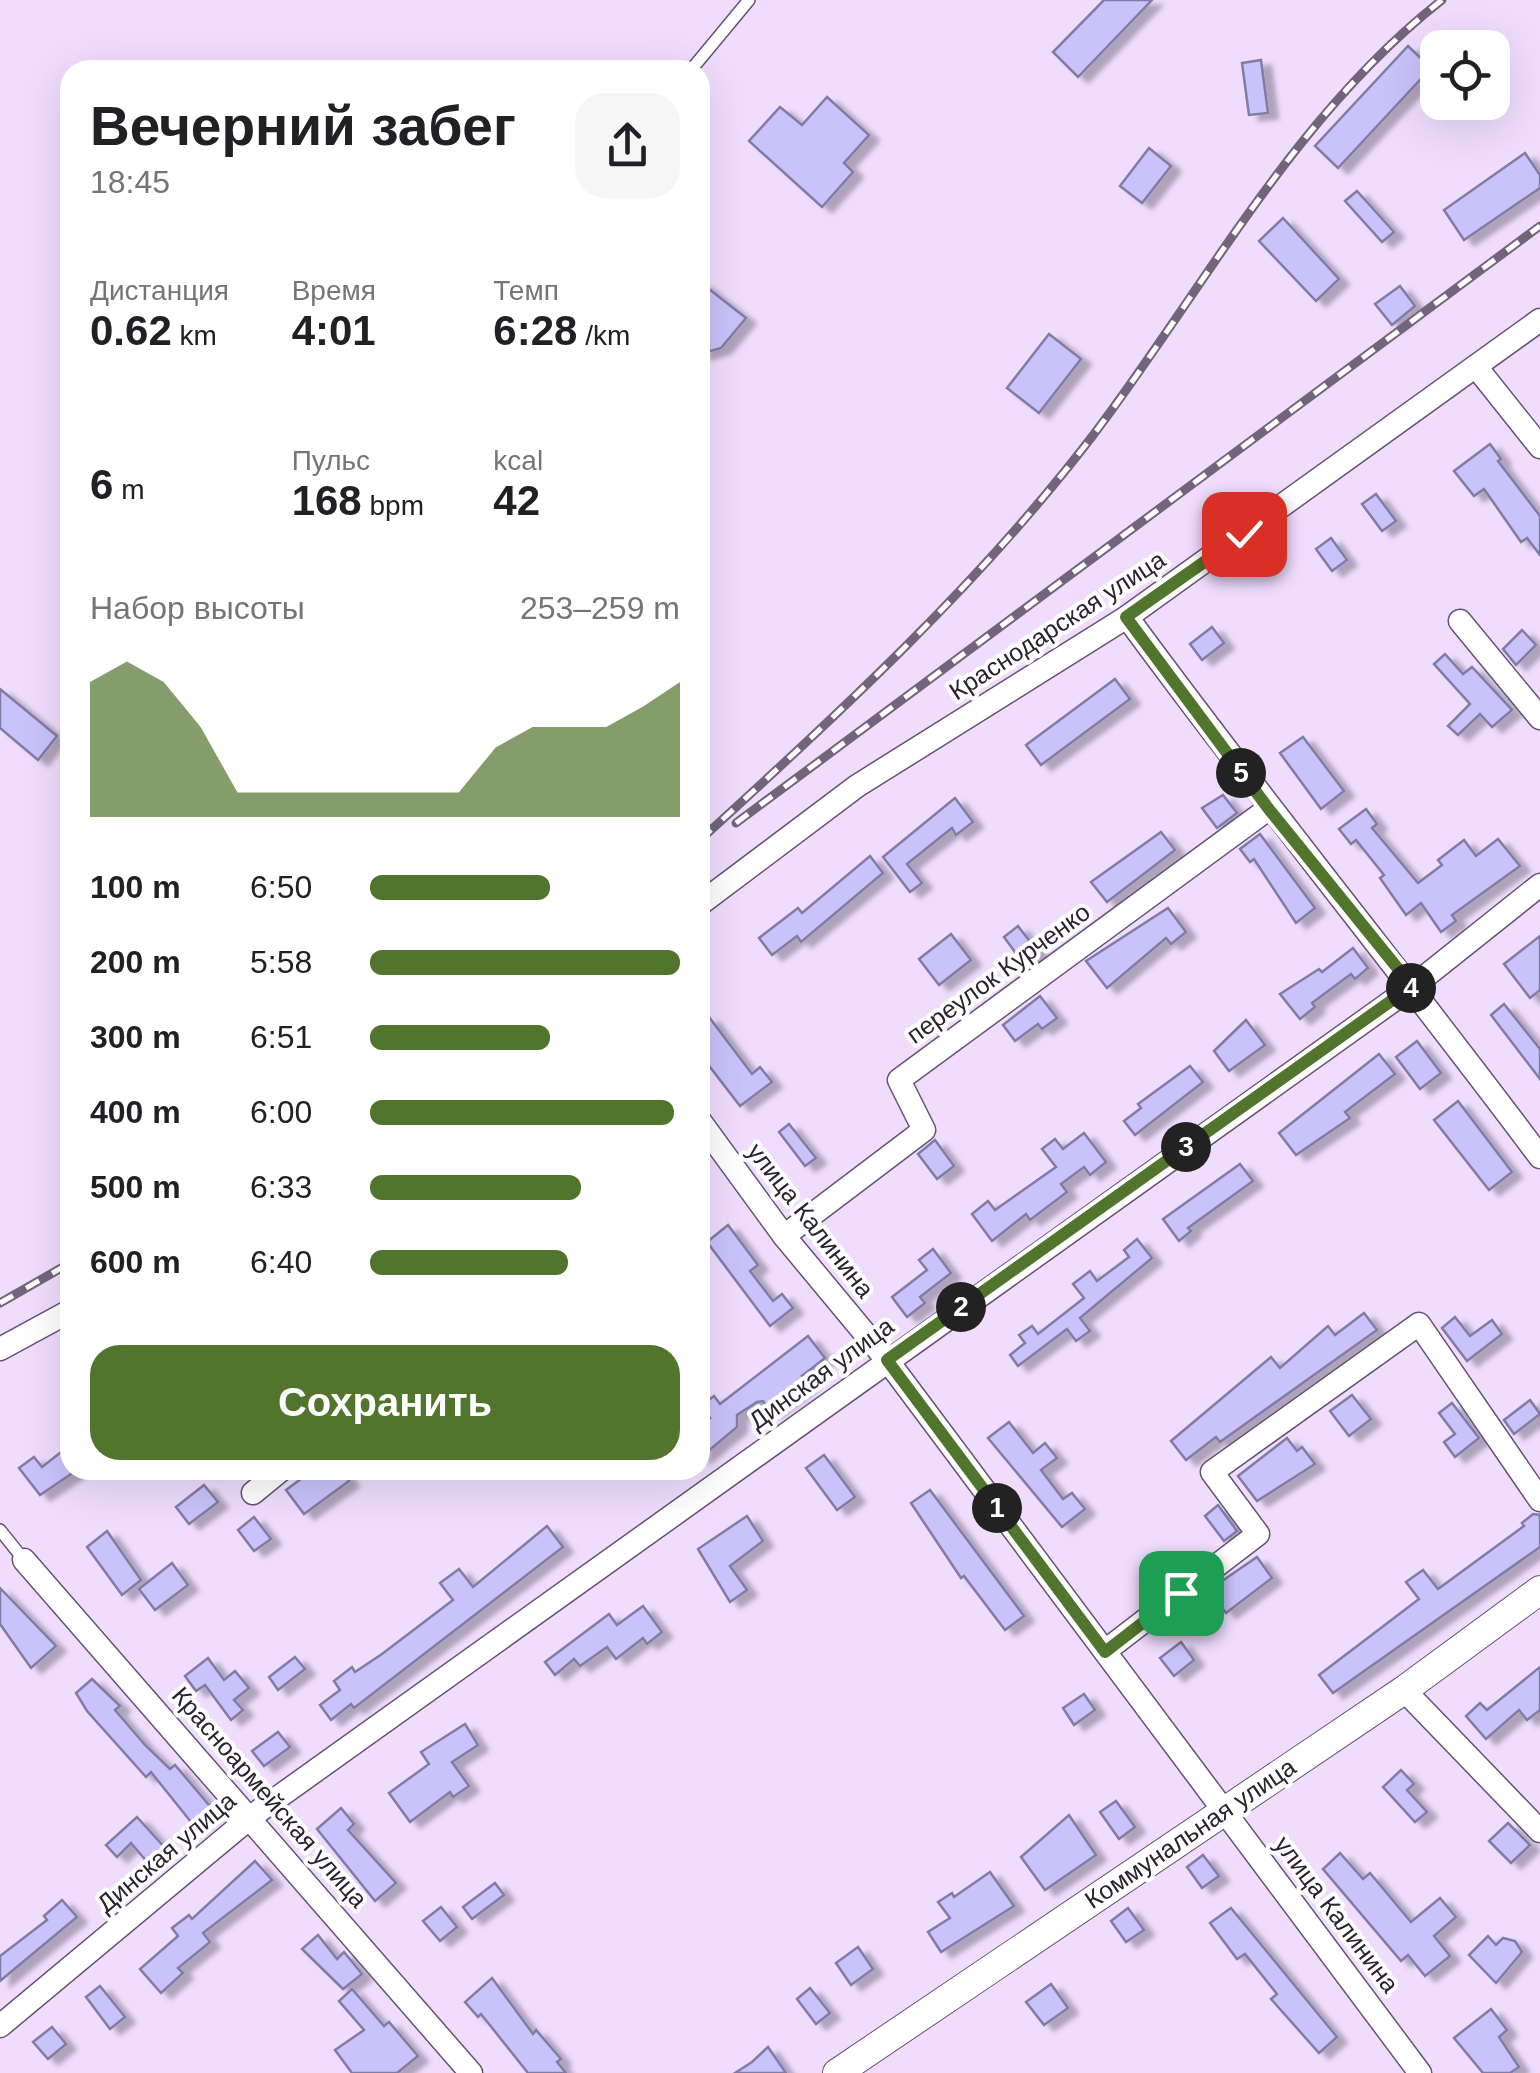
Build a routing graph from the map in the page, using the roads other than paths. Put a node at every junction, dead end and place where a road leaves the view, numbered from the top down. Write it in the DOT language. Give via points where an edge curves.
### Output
graph roads {
  1 [pos="750,0"];
  2 [pos="699,60"];
  3 [pos="1540,320"];
  4 [pos="1477,368"];
  5 [pos="1540,447"];
  6 [pos="1126,617"];
  7 [pos="1460,622"];
  8 [pos="1540,718"];
  9 [pos="1268,808"];
  10 [pos="1540,885"];
  11 [pos="710,896"];
  12 [pos="1412,986"];
  13 [pos="710,1134"];
  14 [pos="1540,1157"];
  15 [pos="784,1236"];
  16 [pos="60,1317"];
  17 [pos="0,1349"];
  18 [pos="887,1360"];
  19 [pos="269,1480"];
  20 [pos="253,1493"];
  21 [pos="1540,1500"];
  22 [pos="0,1530"];
  23 [pos="24,1560"];
  24 [pos="1540,1590"];
  25 [pos="1105,1652"];
  26 [pos="1404,1690"];
  27 [pos="1224,1809"];
  28 [pos="252,1816"];
  29 [pos="1540,1831"];
  30 [pos="0,2026"];
  31 [pos="471,2073"];
  32 [pos="837,2073"];
  33 [pos="1420,2073"];
  1 -- 2 [label="lane"];
  3 -- 4 [label="street, Краснодарская улица"];
  4 -- 5 [label="street"];
  4 -- 6 [label="street, Краснодарская улица"];
  6 -- 9 [label="street"];
  6 -- 11 [label="street, Краснодарская улица" via="857,786"];
  7 -- 8 [label="street"];
  9 -- 12 [label="street"];
  9 -- 15 [label="street, переулок Курченко" via="900,1080 924,1130"];
  10 -- 12 [label="street, Динская улица"];
  12 -- 14 [label="street"];
  12 -- 18 [label="street, Динская улица"];
  13 -- 15 [label="street, улица Калинина"];
  15 -- 18 [label="street, улица Калинина"];
  16 -- 17 [label="street"];
  18 -- 25 [label="street, улица Калинина"];
  18 -- 28 [label="street, Динская улица"];
  19 -- 20 [label="street"];
  21 -- 25 [label="street" via="1419,1324 1212,1472 1258,1534"];
  22 -- 23 [label="lane"];
  23 -- 28 [label="street, Красноармейская улица"];
  24 -- 26 [label="street, Коммунальная улица"];
  25 -- 27 [label="street, улица Калинина"];
  26 -- 27 [label="street, Коммунальная улица"];
  26 -- 29 [label="street"];
  27 -- 32 [label="street, Коммунальная улица"];
  27 -- 33 [label="street, улица Калинина"];
  28 -- 30 [label="street, Динская улица"];
  28 -- 31 [label="street, Красноармейская улица"];
}
